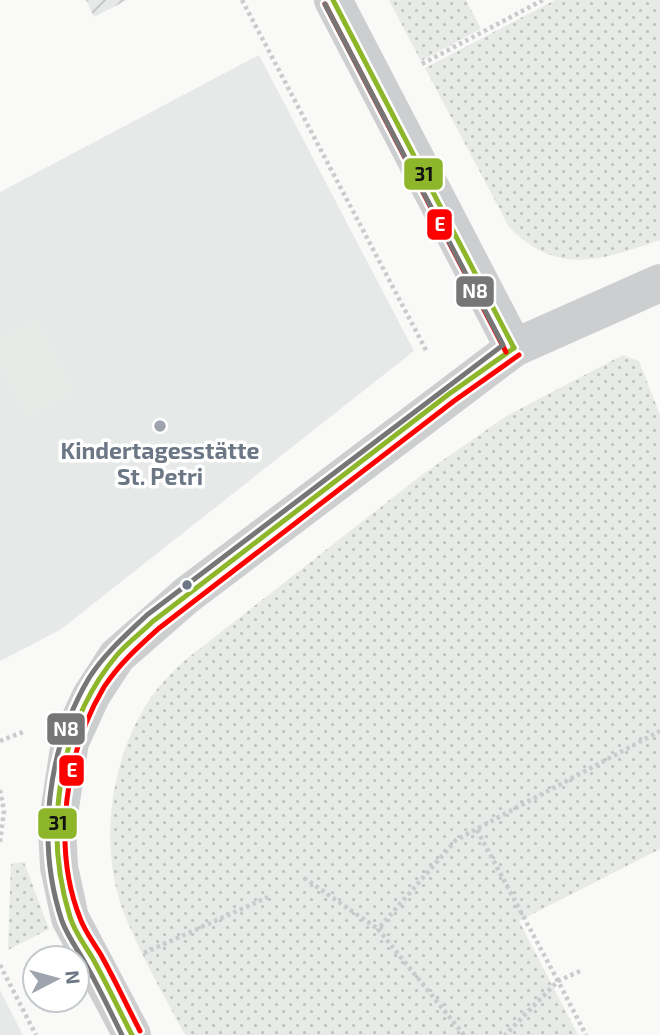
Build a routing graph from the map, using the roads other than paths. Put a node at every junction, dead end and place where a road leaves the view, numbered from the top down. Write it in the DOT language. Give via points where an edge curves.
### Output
graph roads {
  1 [pos="333,0"];
  2 [pos="660,283"];
  3 [pos="514,348"];
  4 [pos="132,1035"];
  1 -- 3 [label="street"];
  2 -- 3 [label="street"];
  3 -- 4 [label="street" via="152,622 117,656 91,696 70,742 57,827 59,867 70,918"];
}
